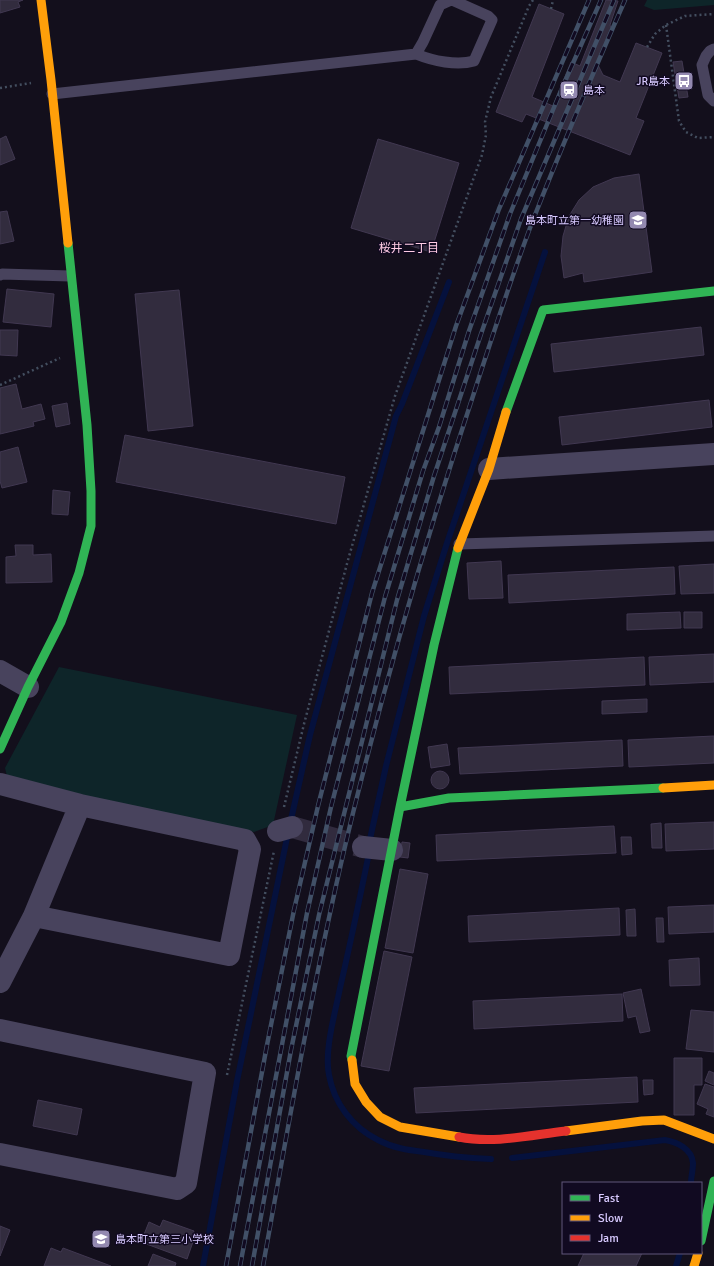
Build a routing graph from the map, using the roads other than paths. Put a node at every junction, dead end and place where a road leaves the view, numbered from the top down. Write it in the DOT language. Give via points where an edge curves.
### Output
graph roads {
  1 [pos="41,0"];
  2 [pos="452,0"];
  3 [pos="714,49"];
  4 [pos="416,54"];
  5 [pos="52,94"];
  6 [pos="714,101"];
  7 [pos="0,275"];
  8 [pos="70,276"];
  9 [pos="714,291"];
  10 [pos="714,454"];
  11 [pos="489,468"];
  12 [pos="714,536"];
  13 [pos="459,544"];
  14 [pos="0,671"];
  15 [pos="28,687"];
  16 [pos="0,749"];
  17 [pos="0,784"];
  18 [pos="714,785"];
  19 [pos="80,805"];
  20 [pos="400,807"];
  21 [pos="363,847"];
  22 [pos="392,850"];
  23 [pos="34,916"];
  24 [pos="0,982"];
  25 [pos="0,1030"];
  26 [pos="714,1139"];
  27 [pos="0,1154"];
  28 [pos="714,1181"];
  29 [pos="702,1236"];
  30 [pos="698,1254"];
  31 [pos="694,1266"];
  1 -- 5 [label="street"];
  2 -- 4 [label="lane" via="440,4"];
  2 -- 4 [label="lane" via="492,20 474,61 465,64 429,59"];
  3 -- 6 [label="lane" via="706,56 702,65 708,95"];
  4 -- 5 [label="lane"];
  5 -- 8 [label="street"];
  7 -- 8 [label="lane"];
  8 -- 15 [label="street" via="87,425 91,491 90,526 79,573 61,622"];
  9 -- 11 [label="street" via="543,310 506,410"];
  10 -- 11 [label="street"];
  11 -- 13 [label="street"];
  12 -- 13 [label="lane"];
  13 -- 20 [label="street" via="434,645"];
  14 -- 15 [label="street"];
  15 -- 16 [label="street"];
  17 -- 19 [label="street"];
  18 -- 20 [label="street" via="449,798"];
  19 -- 23 [label="street"];
  19 -- 23 [label="street" via="245,840 250,849 229,955"];
  20 -- 22 [label="street"];
  21 -- 22 [label="street"];
  22 -- 26 [label="street" via="351,1056 355,1084 366,1102 380,1117 400,1127 474,1140 657,1120 664,1120"];
  23 -- 24 [label="street"];
  25 -- 27 [label="street" via="205,1073 186,1184 177,1189"];
  28 -- 29 [label="street"];
  30 -- 31 [label="street"];
}
